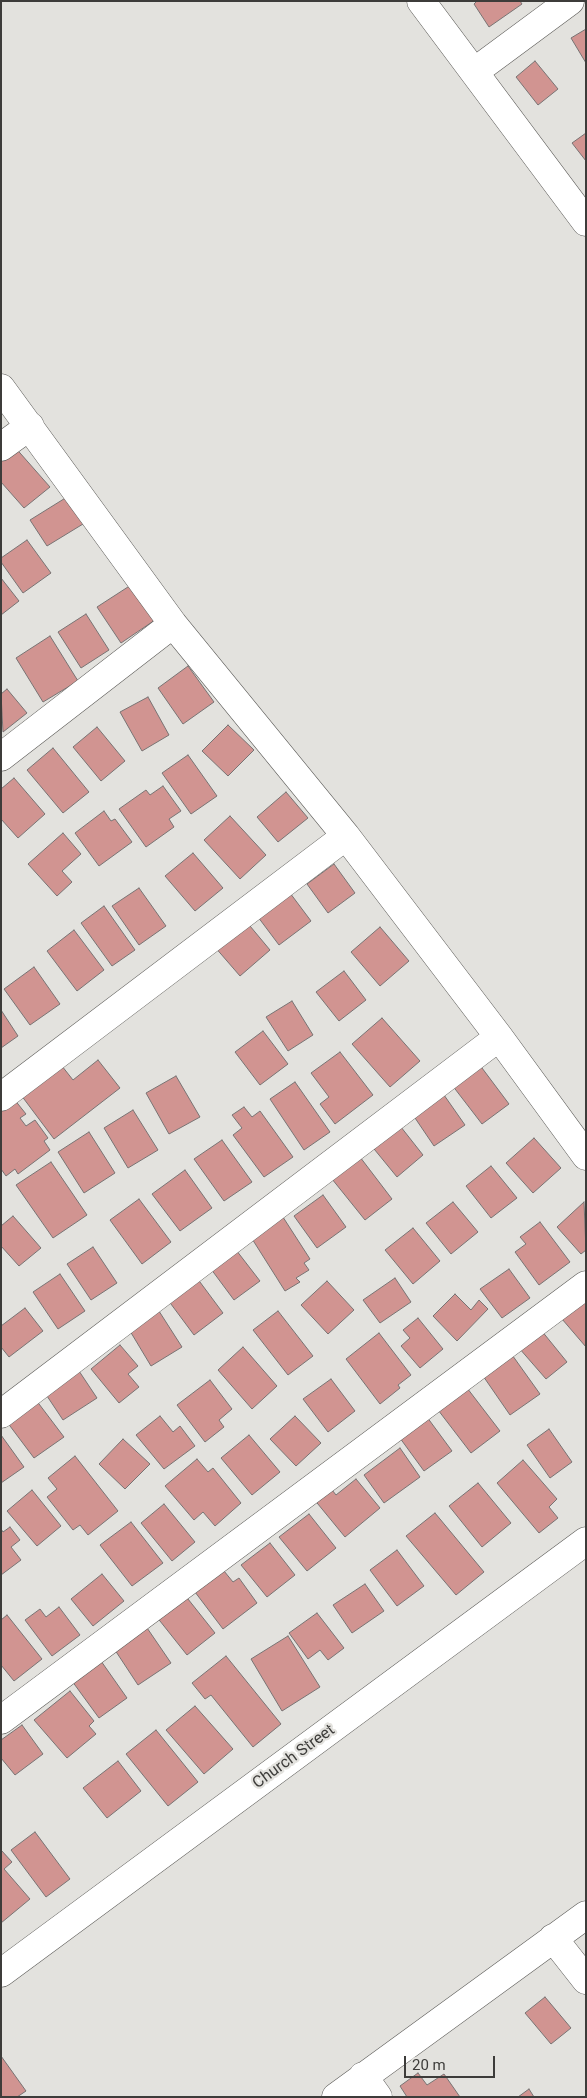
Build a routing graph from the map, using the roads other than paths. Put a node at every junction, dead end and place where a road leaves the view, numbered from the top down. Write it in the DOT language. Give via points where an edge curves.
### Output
graph roads {
  1 [pos="422,1"];
  2 [pos="570,1"];
  3 [pos="474,72"];
  4 [pos="586,222"];
  5 [pos="1,388"];
  6 [pos="30,426"];
  7 [pos="1,447"];
  8 [pos="173,624"];
  9 [pos="1,757"];
  10 [pos="346,836"];
  11 [pos="498,1037"];
  12 [pos="1,1097"];
  13 [pos="586,1156"];
  14 [pos="586,1286"];
  15 [pos="1,1414"];
  16 [pos="586,1541"];
  17 [pos="1,1720"];
  18 [pos="586,1914"];
  19 [pos="553,1938"];
  20 [pos="1,1973"];
  21 [pos="586,1980"];
  22 [pos="371,2087"];
  23 [pos="336,2097"];
  1 -- 3 [label="street"];
  2 -- 3 [label="street"];
  3 -- 4 [label="street"];
  5 -- 6 [label="street"];
  6 -- 7 [label="street"];
  6 -- 8 [label="street"];
  8 -- 9 [label="street"];
  8 -- 10 [label="street"];
  10 -- 11 [label="street"];
  10 -- 12 [label="street"];
  11 -- 13 [label="street"];
  11 -- 15 [label="street"];
  14 -- 17 [label="street"];
  16 -- 20 [label="street, Church Street"];
  18 -- 19 [label="street"];
  19 -- 21 [label="street"];
  19 -- 22 [label="street"];
  22 -- 23 [label="street"];
}
